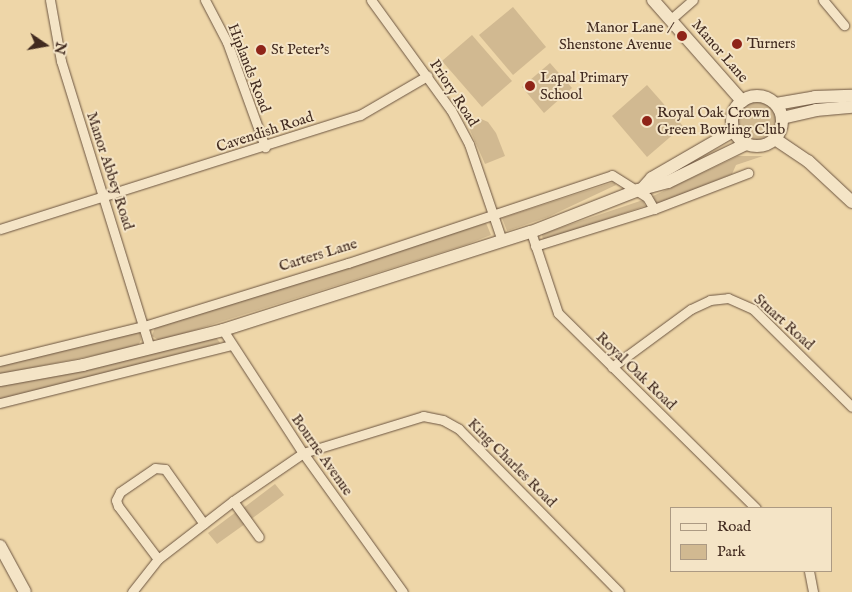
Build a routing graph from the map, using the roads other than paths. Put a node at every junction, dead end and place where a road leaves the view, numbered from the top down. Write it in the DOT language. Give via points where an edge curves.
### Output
graph roads {
  1 [pos="50,0"];
  2 [pos="205,0"];
  3 [pos="371,0"];
  4 [pos="653,0"];
  5 [pos="693,0"];
  6 [pos="823,0"];
  7 [pos="671,19"];
  8 [pos="844,25"];
  9 [pos="428,76"];
  10 [pos="852,96"];
  11 [pos="742,101"];
  12 [pos="776,104"];
  13 [pos="852,107"];
  14 [pos="782,118"];
  15 [pos="733,131"];
  16 [pos="775,139"];
  17 [pos="746,144"];
  18 [pos="264,147"];
  19 [pos="742,172"];
  20 [pos="640,189"];
  21 [pos="104,196"];
  22 [pos="852,202"];
  23 [pos="654,209"];
  24 [pos="494,215"];
  25 [pos="0,229"];
  26 [pos="531,232"];
  27 [pos="502,241"];
  28 [pos="535,246"];
  29 [pos="144,326"];
  30 [pos="223,330"];
  31 [pos="231,345"];
  32 [pos="150,349"];
  33 [pos="0,361"];
  34 [pos="612,367"];
  35 [pos="0,380"];
  36 [pos="0,403"];
  37 [pos="852,406"];
  38 [pos="303,453"];
  39 [pos="233,501"];
  40 [pos="755,507"];
  41 [pos="204,524"];
  42 [pos="259,537"];
  43 [pos="0,546"];
  44 [pos="158,559"];
  45 [pos="809,572"];
  46 [pos="25,592"];
  47 [pos="132,592"];
  48 [pos="404,592"];
  49 [pos="619,592"];
  50 [pos="813,592"];
  1 -- 21 [label="street, Manor Abbey Road" via="62,61"];
  2 -- 18 [label="street, Hiplands Road" via="227,42"];
  3 -- 9 [label="street, Priory Road"];
  4 -- 7 [label="street, Manor Lane"];
  5 -- 7 [label="street"];
  6 -- 8 [label="street"];
  7 -- 11 [label="street, Manor Lane"];
  9 -- 18 [label="street, Cavendish Road" via="360,115"];
  9 -- 24 [label="street, Priory Road" via="469,144"];
  10 -- 12 [label="street" via="815,97"];
  11 -- 12 [label="street" via="760,96"];
  11 -- 15 [label="street" via="732,114"];
  12 -- 14 [label="street"];
  13 -- 14 [label="street"];
  14 -- 16 [label="street"];
  15 -- 17 [label="street"];
  15 -- 20 [label="street" via="652,178"];
  16 -- 17 [label="street" via="761,146"];
  16 -- 22 [label="street" via="808,161"];
  17 -- 20 [label="street" via="668,182"];
  18 -- 21 [label="street, Cavendish Road"];
  19 -- 23 [label="street"];
  20 -- 23 [label="street, Carters Lane"];
  20 -- 24 [label="street, Carters Lane" via="612,175"];
  20 -- 26 [label="street"];
  21 -- 25 [label="street, Cavendish Road"];
  21 -- 29 [label="street, Manor Abbey Road"];
  23 -- 28 [label="street"];
  24 -- 27 [label="street, Priory Road"];
  24 -- 29 [label="street, Carters Lane"];
  26 -- 27 [label="street"];
  26 -- 28 [label="street, Royal Oak Road"];
  27 -- 30 [label="street"];
  28 -- 34 [label="street, Royal Oak Road" via="558,313"];
  29 -- 32 [label="street, Manor Abbey Road"];
  29 -- 33 [label="street, Carters Lane"];
  30 -- 31 [label="street, Bourne Avenue"];
  30 -- 32 [label="street"];
  31 -- 36 [label="street"];
  31 -- 38 [label="street, Bourne Avenue"];
  32 -- 35 [label="street"];
  34 -- 37 [label="street, Stuart Road" via="691,309 710,300 728,298 753,309"];
  34 -- 40 [label="street, Royal Oak Road"];
  38 -- 39 [label="street, King Charles Road"];
  38 -- 48 [label="street, Bourne Avenue"];
  38 -- 49 [label="street, King Charles Road" via="415,418 450,422"];
  39 -- 41 [label="street, King Charles Road"];
  39 -- 42 [label="street"];
  41 -- 44 [label="street, King Charles Road"];
  41 -- 44 [label="street" via="166,469 155,468 120,492 116,500 118,506"];
  43 -- 46 [label="street"];
  44 -- 47 [label="street, King Charles Road"];
  45 -- 50 [label="street"];
}
